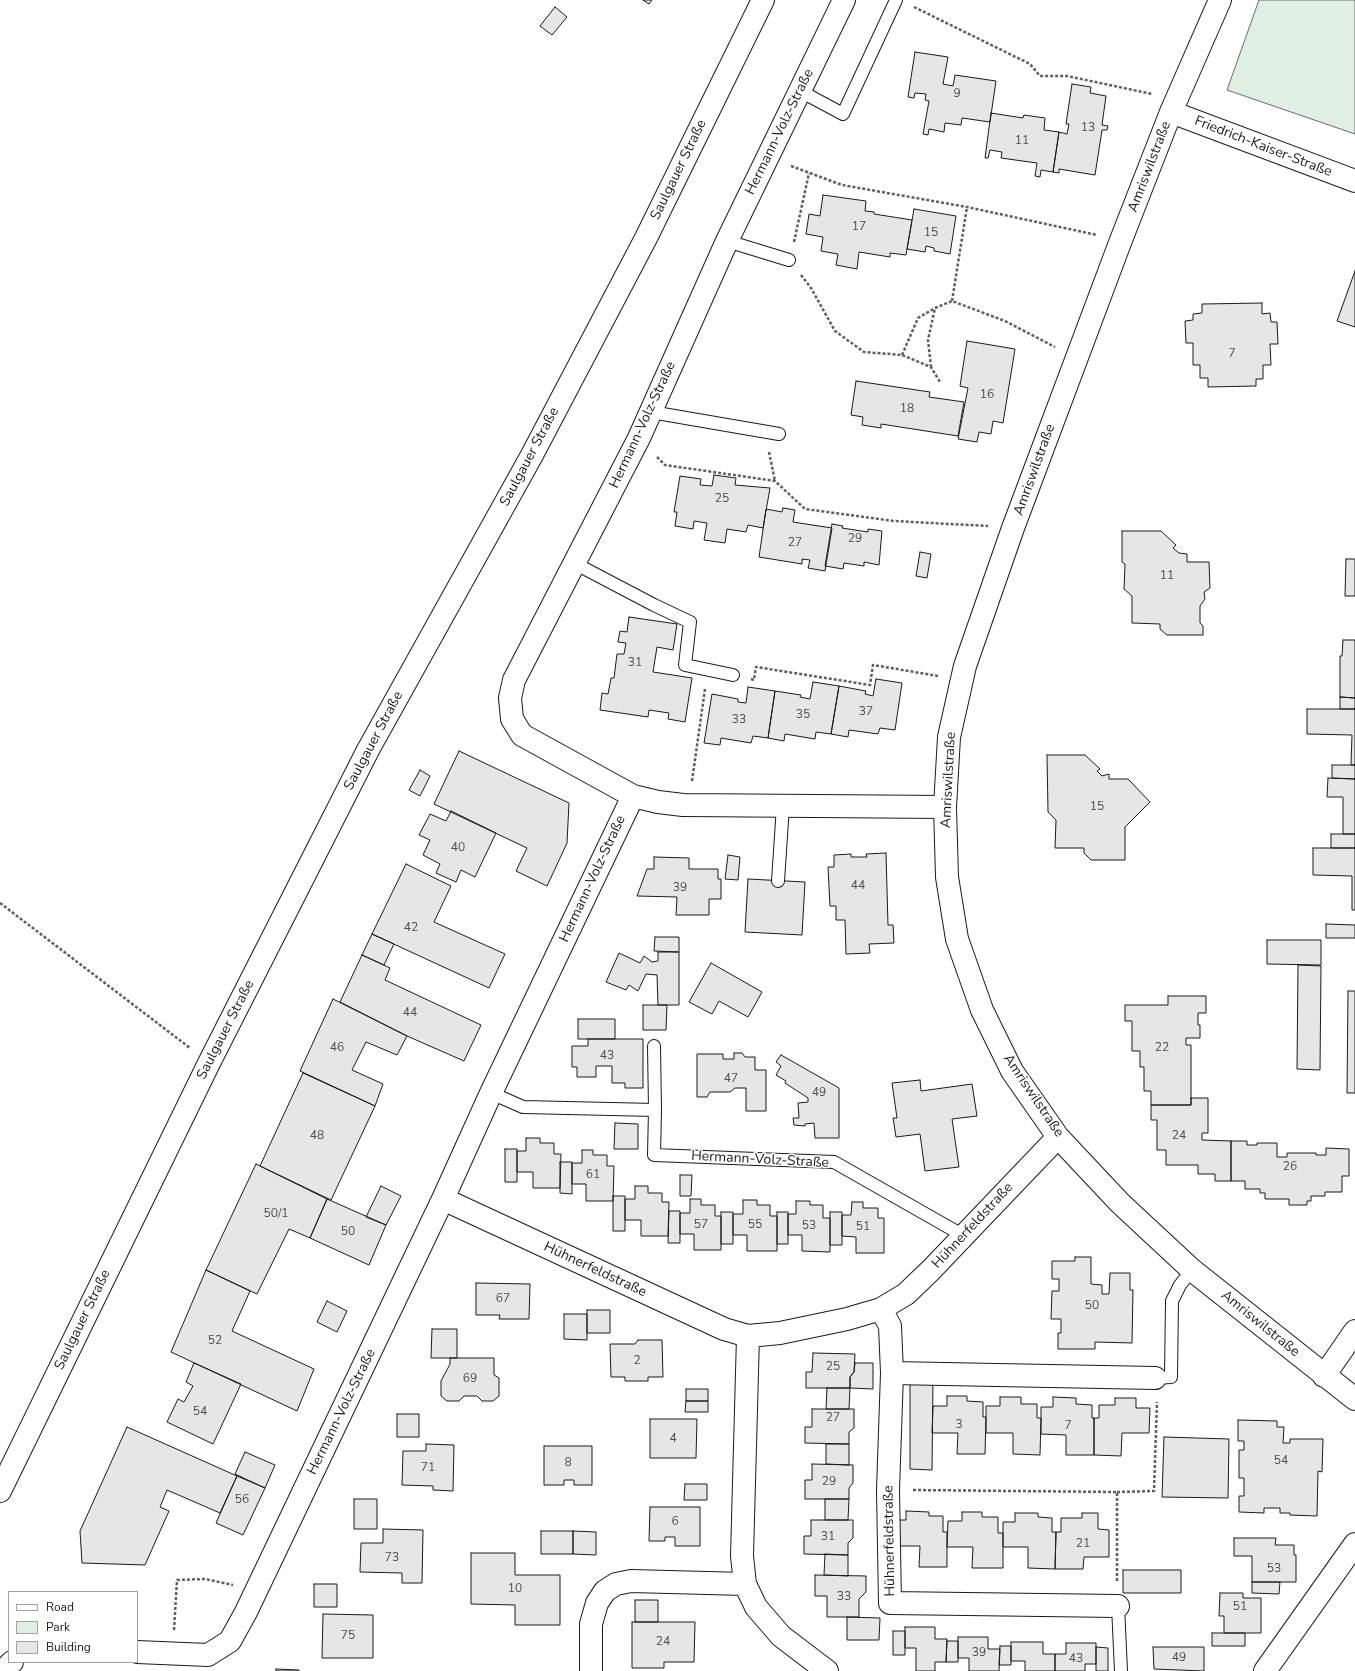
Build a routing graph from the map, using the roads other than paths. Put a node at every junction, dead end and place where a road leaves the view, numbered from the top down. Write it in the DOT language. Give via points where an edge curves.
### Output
graph roads {
  1 [pos="763,0"];
  2 [pos="844,0"];
  3 [pos="896,0"];
  4 [pos="1220,0"];
  5 [pos="800,91"];
  6 [pos="1174,105"];
  7 [pos="1355,181"];
  8 [pos="727,241"];
  9 [pos="789,260"];
  10 [pos="651,412"];
  11 [pos="774,433"];
  12 [pos="574,563"];
  13 [pos="734,675"];
  14 [pos="633,796"];
  15 [pos="783,806"];
  16 [pos="945,807"];
  17 [pos="778,881"];
  18 [pos="654,1046"];
  19 [pos="491,1093"];
  20 [pos="654,1110"];
  21 [pos="1058,1137"];
  22 [pos="443,1199"];
  23 [pos="964,1236"];
  24 [pos="1192,1270"];
  25 [pos="881,1309"];
  26 [pos="1355,1331"];
  27 [pos="748,1336"];
  28 [pos="892,1373"];
  29 [pos="1324,1376"];
  30 [pos="1156,1378"];
  31 [pos="1355,1399"];
  32 [pos="0,1490"];
  33 [pos="1355,1544"];
  34 [pos="745,1584"];
  35 [pos="1118,1606"];
  36 [pos="138,1652"];
  37 [pos="11,1663"];
  38 [pos="3,1671"];
  39 [pos="591,1671"];
  40 [pos="827,1671"];
  41 [pos="1121,1671"];
  42 [pos="1264,1671"];
  1 -- 32 [label="street, Saulgauer Straße" via="646,238 532,455 368,750 210,1063"];
  2 -- 5 [label="street, Hermann-Volz-Straße"];
  3 -- 5 [label="lane" via="843,114"];
  4 -- 6 [label="street, Amriswilstraße"];
  5 -- 8 [label="street, Hermann-Volz-Straße"];
  6 -- 7 [label="street, Friedrich-Kaiser-Straße"];
  6 -- 16 [label="street, Amriswilstraße" via="1076,358 965,666 949,737"];
  8 -- 9 [label="lane"];
  8 -- 10 [label="street, Hermann-Volz-Straße"];
  10 -- 11 [label="lane"];
  10 -- 12 [label="street, Hermann-Volz-Straße"];
  12 -- 13 [label="lane" via="690,622 685,665"];
  12 -- 14 [label="street, Hermann-Volz-Straße" via="514,680 510,698 512,719 522,735"];
  14 -- 15 [label="street, Hermann-Volz-Straße" via="688,805"];
  14 -- 19 [label="street, Hermann-Volz-Straße"];
  15 -- 16 [label="street, Hermann-Volz-Straße"];
  15 -- 17 [label="lane"];
  16 -- 21 [label="street, Amriswilstraße" via="947,877 958,939 982,1010 1012,1071"];
  18 -- 20 [label="lane, Hermann-Volz-Straße"];
  19 -- 20 [label="lane" via="523,1106"];
  19 -- 22 [label="street, Hermann-Volz-Straße"];
  20 -- 23 [label="lane, Hermann-Volz-Straße" via="654,1155 834,1162"];
  21 -- 23 [label="street, Hühnerfeldstraße"];
  21 -- 24 [label="street, Amriswilstraße" via="1120,1203"];
  22 -- 27 [label="street, Hühnerfeldstraße" via="724,1329"];
  22 -- 36 [label="street, Hermann-Volz-Straße" via="230,1641 208,1655"];
  23 -- 25 [label="street, Hühnerfeldstraße" via="906,1294"];
  24 -- 29 [label="street, Amriswilstraße"];
  24 -- 30 [label="lane" via="1172,1301 1171,1377"];
  25 -- 27 [label="street, Hühnerfeldstraße" via="780,1333"];
  25 -- 28 [label="street, Hühnerfeldstraße" via="890,1326"];
  26 -- 29 [label="street"];
  27 -- 34 [label="street" via="742,1556"];
  28 -- 30 [label="street"];
  28 -- 35 [label="street, Hühnerfeldstraße" via="888,1490 890,1603"];
  29 -- 31 [label="street, Amriswilstraße"];
  33 -- 42 [label="street"];
  34 -- 39 [label="street" via="631,1581 616,1584 605,1591 597,1603 591,1624"];
  34 -- 40 [label="street" via="756,1607 781,1636"];
  35 -- 41 [label="lane"];
  37 -- 38 [label="street"];
}
